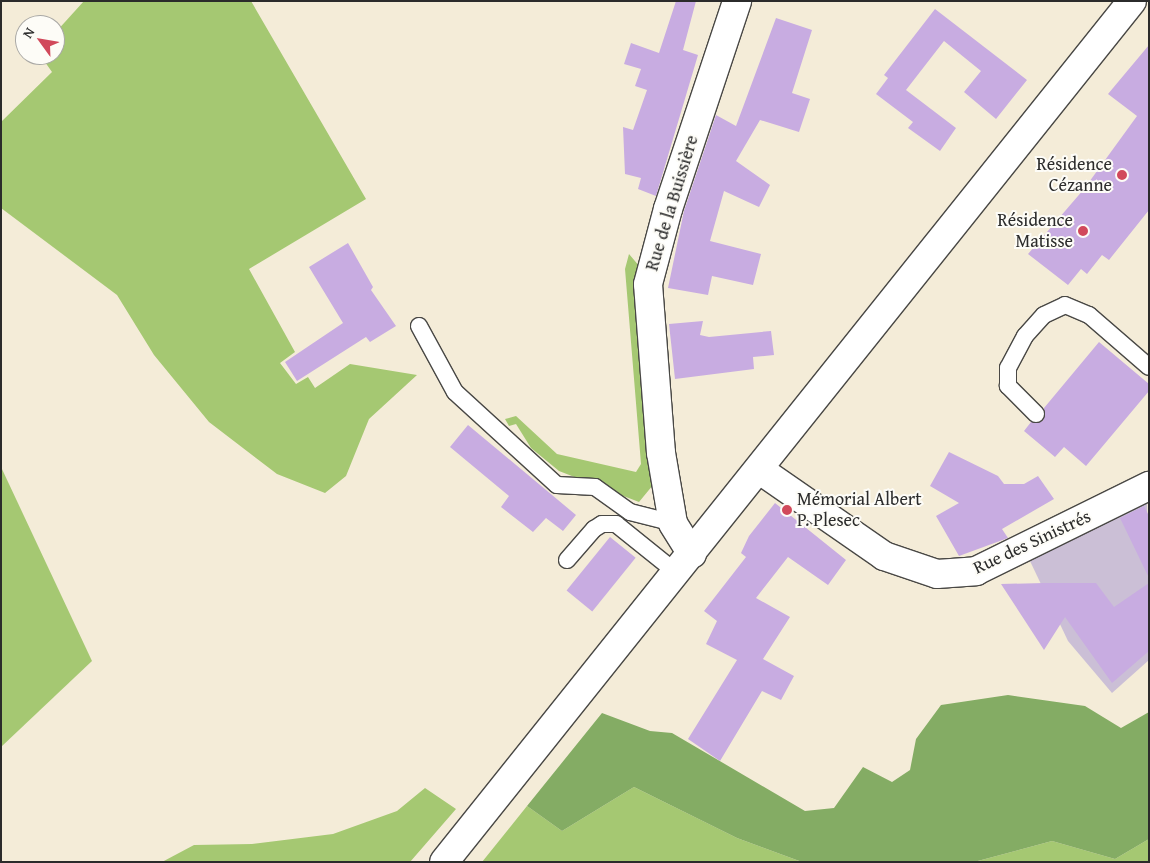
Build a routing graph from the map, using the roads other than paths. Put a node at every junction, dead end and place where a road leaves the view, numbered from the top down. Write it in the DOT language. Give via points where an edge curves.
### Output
graph roads {
  1 [pos="737,1"];
  2 [pos="1132,1"];
  3 [pos="419,326"];
  4 [pos="1149,367"];
  5 [pos="1036,414"];
  6 [pos="760,470"];
  7 [pos="1149,486"];
  8 [pos="673,523"];
  9 [pos="567,560"];
  10 [pos="685,564"];
  11 [pos="444,862"];
  1 -- 8 [label="main road, Rue de la Buissière" via="668,209 648,284 661,453"];
  2 -- 6 [label="main road"];
  3 -- 8 [label="lane" via="455,392 557,485 595,487 630,512"];
  4 -- 5 [label="lane" via="1089,315 1065,305 1044,315 1025,336 1008,368 1008,386"];
  6 -- 7 [label="main road, Rue des Sinistrés" via="884,556 937,574 976,571"];
  6 -- 10 [label="main road"];
  8 -- 10 [label="main road, Rue de la Buissière"];
  9 -- 10 [label="lane" via="594,529 602,524 616,524"];
  10 -- 11 [label="main road"];
}
